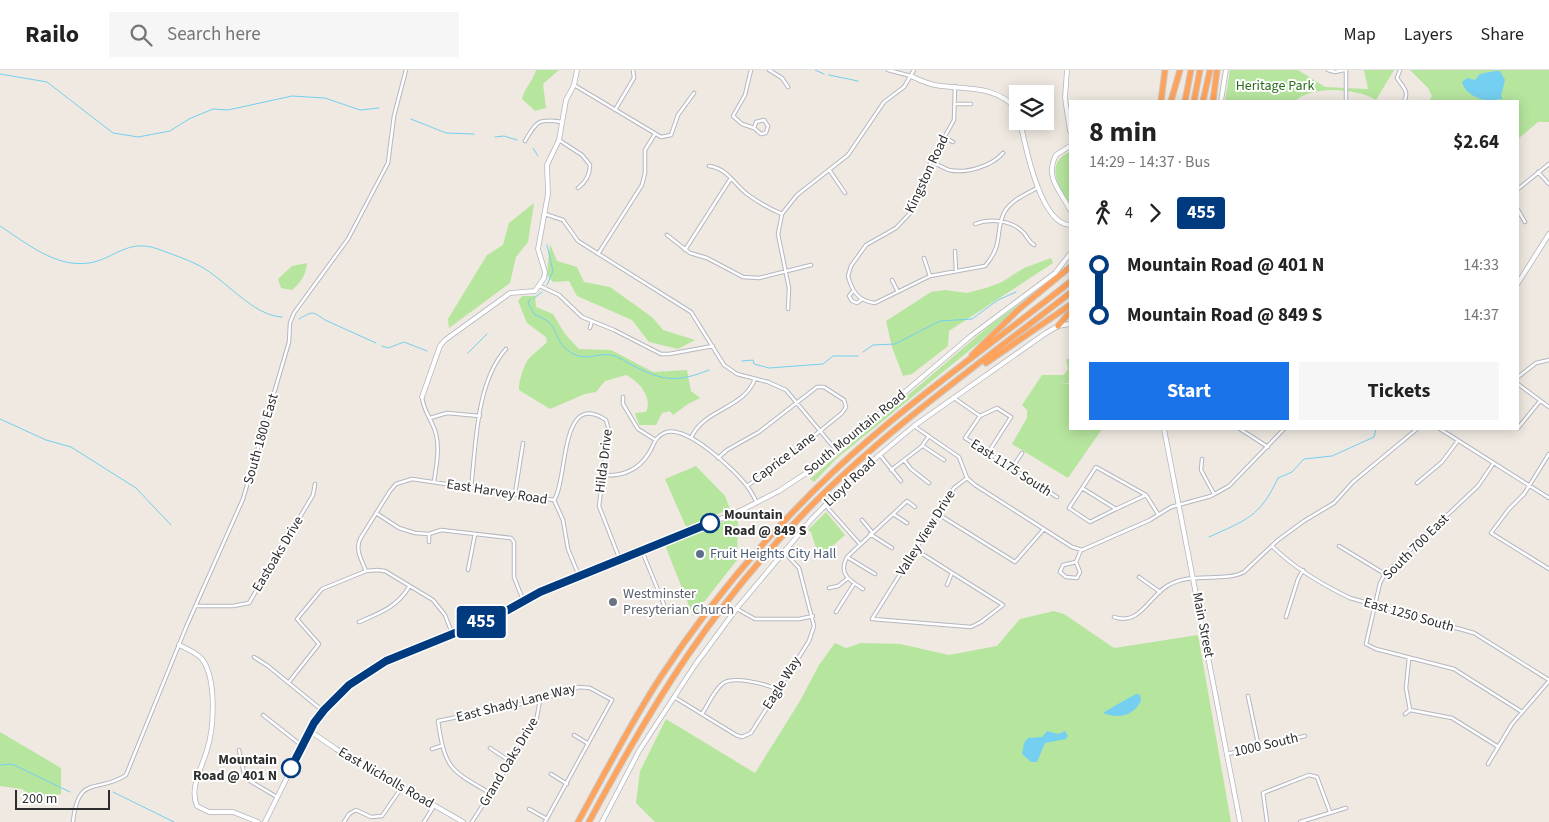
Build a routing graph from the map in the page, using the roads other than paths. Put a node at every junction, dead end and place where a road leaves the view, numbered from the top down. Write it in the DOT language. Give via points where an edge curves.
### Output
graph roads {
  1 [pos="406,70"];
  2 [pos="577,70"];
  3 [pos="633,70"];
  4 [pos="751,70"];
  5 [pos="769,70"];
  6 [pos="888,70"];
  7 [pos="914,70"];
  8 [pos="1067,70"];
  9 [pos="1165,70"];
  10 [pos="1179,70"];
  11 [pos="1191,70"];
  12 [pos="1200,70"];
  13 [pos="1210,70"];
  14 [pos="1217,70"];
  15 [pos="1226,70"];
  16 [pos="1328,70"];
  17 [pos="1345,70"];
  18 [pos="1400,70"];
  19 [pos="911,76"];
  20 [pos="574,85"];
  21 [pos="955,86"];
  22 [pos="788,87"];
  23 [pos="694,92"];
  24 [pos="1161,100"];
  25 [pos="1171,100"];
  26 [pos="1185,100"];
  27 [pos="1194,100"];
  28 [pos="1203,100"];
  29 [pos="1212,100"];
  30 [pos="1221,100"];
  31 [pos="1346,100"];
  32 [pos="1405,100"];
  33 [pos="1009,103"];
  34 [pos="955,104"];
  35 [pos="971,104"];
  36 [pos="615,110"];
  37 [pos="562,122"];
  38 [pos="1069,124"];
  39 [pos="754,128"];
  40 [pos="1022,130"];
  41 [pos="655,134"];
  42 [pos="944,137"];
  43 [pos="525,140"];
  44 [pos="559,140"];
  45 [pos="953,142"];
  46 [pos="1069,147"];
  47 [pos="1003,153"];
  48 [pos="931,161"];
  49 [pos="1549,164"];
  50 [pos="709,166"];
  51 [pos="830,171"];
  52 [pos="1538,172"];
  53 [pos="731,178"];
  54 [pos="1549,184"];
  55 [pos="578,188"];
  56 [pos="1037,188"];
  57 [pos="1519,188"];
  58 [pos="845,193"];
  59 [pos="1069,208"];
  60 [pos="1519,212"];
  61 [pos="545,214"];
  62 [pos="782,214"];
  63 [pos="1001,222"];
  64 [pos="1525,222"];
  65 [pos="975,224"];
  66 [pos="1069,225"];
  67 [pos="1549,234"];
  68 [pos="667,235"];
  69 [pos="1034,245"];
  70 [pos="685,250"];
  71 [pos="955,251"];
  72 [pos="598,254"];
  73 [pos="1069,255"];
  74 [pos="924,258"];
  75 [pos="811,265"];
  76 [pos="1069,269"];
  77 [pos="956,271"];
  78 [pos="785,272"];
  79 [pos="930,276"];
  80 [pos="892,280"];
  81 [pos="1519,281"];
  82 [pos="1069,283"];
  83 [pos="540,286"];
  84 [pos="853,290"];
  85 [pos="898,292"];
  86 [pos="1069,294"];
  87 [pos="861,300"];
  88 [pos="1069,306"];
  89 [pos="788,309"];
  90 [pos="1069,313"];
  91 [pos="592,321"];
  92 [pos="1069,324"];
  93 [pos="1058,326"];
  94 [pos="590,328"];
  95 [pos="713,346"];
  96 [pos="506,349"];
  97 [pos="1547,360"];
  98 [pos="1519,376"];
  99 [pos="755,379"];
  100 [pos="937,385"];
  101 [pos="1519,385"];
  102 [pos="950,386"];
  103 [pos="422,397"];
  104 [pos="623,397"];
  105 [pos="953,397"];
  106 [pos="1540,400"];
  107 [pos="797,401"];
  108 [pos="1549,406"];
  109 [pos="480,416"];
  110 [pos="980,416"];
  111 [pos="430,418"];
  112 [pos="914,426"];
  113 [pos="1519,426"];
  114 [pos="1164,430"];
  115 [pos="1242,430"];
  116 [pos="1283,430"];
  117 [pos="1416,430"];
  118 [pos="1441,430"];
  119 [pos="820,431"];
  120 [pos="929,436"];
  121 [pos="691,438"];
  122 [pos="654,439"];
  123 [pos="1458,442"];
  124 [pos="522,443"];
  125 [pos="923,446"];
  126 [pos="1268,447"];
  127 [pos="836,450"];
  128 [pos="988,453"];
  129 [pos="1022,453"];
  130 [pos="879,454"];
  131 [pos="1549,454"];
  132 [pos="718,458"];
  133 [pos="1202,459"];
  134 [pos="904,460"];
  135 [pos="944,460"];
  136 [pos="1493,464"];
  137 [pos="1012,468"];
  138 [pos="891,470"];
  139 [pos="603,475"];
  140 [pos="967,478"];
  141 [pos="434,482"];
  142 [pos="901,482"];
  143 [pos="929,483"];
  144 [pos="1417,483"];
  145 [pos="315,484"];
  146 [pos="747,486"];
  147 [pos="1529,486"];
  148 [pos="471,488"];
  149 [pos="1082,488"];
  150 [pos="515,494"];
  151 [pos="1214,494"];
  152 [pos="1146,496"];
  153 [pos="1057,497"];
  154 [pos="1549,498"];
  155 [pos="554,500"];
  156 [pos="757,503"];
  157 [pos="1179,504"];
  158 [pos="825,505"];
  159 [pos="915,507"];
  160 [pos="1116,509"];
  161 [pos="376,513"];
  162 [pos="892,514"];
  163 [pos="938,514"];
  164 [pos="1158,514"];
  165 [pos="862,520"];
  166 [pos="907,523"];
  167 [pos="1044,529"];
  168 [pos="871,533"];
  169 [pos="429,534"];
  170 [pos="475,534"];
  171 [pos="429,542"];
  172 [pos="859,543"];
  173 [pos="1272,546"];
  174 [pos="1339,546"];
  175 [pos="892,548"];
  176 [pos="642,550"];
  177 [pos="916,550"];
  178 [pos="1081,550"];
  179 [pos="784,552"];
  180 [pos="847,556"];
  181 [pos="620,560"];
  182 [pos="1076,562"];
  183 [pos="1549,569"];
  184 [pos="468,570"];
  185 [pos="1303,570"];
  186 [pos="366,571"];
  187 [pos="952,572"];
  188 [pos="875,574"];
  189 [pos="1385,574"];
  190 [pos="579,576"];
  191 [pos="1138,577"];
  192 [pos="1194,578"];
  193 [pos="847,579"];
  194 [pos="854,583"];
  195 [pos="947,585"];
  196 [pos="410,586"];
  197 [pos="828,588"];
  198 [pos="863,589"];
  199 [pos="1160,592"];
  200 [pos="523,600"];
  201 [pos="1374,604"];
  202 [pos="197,606"];
  203 [pos="737,608"];
  204 [pos="667,612"];
  205 [pos="836,612"];
  206 [pos="813,616"];
  207 [pos="1114,617"];
  208 [pos="1286,617"];
  209 [pos="359,622"];
  210 [pos="452,633"];
  211 [pos="179,644"];
  212 [pos="254,657"];
  213 [pos="1409,658"];
  214 [pos="1549,680"];
  215 [pos="289,682"];
  216 [pos="778,690"];
  217 [pos="1248,696"];
  218 [pos="674,697"];
  219 [pos="540,700"];
  220 [pos="324,710"];
  221 [pos="1410,710"];
  222 [pos="1522,712"];
  223 [pos="702,714"];
  224 [pos="1405,714"];
  225 [pos="263,715"];
  226 [pos="310,731"];
  227 [pos="574,735"];
  228 [pos="1305,736"];
  229 [pos="587,743"];
  230 [pos="301,745"];
  231 [pos="441,746"];
  232 [pos="1497,746"];
  233 [pos="490,748"];
  234 [pos="1259,748"];
  235 [pos="432,749"];
  236 [pos="239,750"];
  237 [pos="1227,754"];
  238 [pos="511,762"];
  239 [pos="1488,764"];
  240 [pos="550,774"];
  241 [pos="567,784"];
  242 [pos="402,787"];
  243 [pos="490,793"];
  244 [pos="276,797"];
  245 [pos="434,806"];
  246 [pos="1346,808"];
  247 [pos="529,809"];
  248 [pos="1330,812"];
  249 [pos="546,821"];
  250 [pos="1310,821"];
  251 [pos="73,822"];
  252 [pos="258,822"];
  253 [pos="265,822"];
  254 [pos="344,822"];
  255 [pos="424,822"];
  256 [pos="463,822"];
  257 [pos="472,822"];
  258 [pos="578,822"];
  259 [pos="589,822"];
  260 [pos="602,822"];
  261 [pos="1240,822"];
  262 [pos="1267,822"];
  263 [pos="1300,822"];
  1 -- 202 [label="street, South 1800 East" via="386,167 348,239 292,317 289,342 243,499"];
  2 -- 20 [label="street"];
  3 -- 36 [label="street" via="634,78"];
  4 -- 39 [label="street" via="745,95 733,116"];
  5 -- 22 [label="street" via="782,78"];
  6 -- 19 [label="street"];
  7 -- 19 [label="street"];
  8 -- 38 [label="street" via="1065,98"];
  9 -- 24 [label="highway"];
  10 -- 25 [label="highway"];
  11 -- 26 [label="highway"];
  12 -- 27 [label="highway"];
  13 -- 28 [label="highway"];
  14 -- 29 [label="highway"];
  15 -- 30 [label="street"];
  16 -- 17 [label="street"];
  17 -- 31 [label="street" via="1348,83"];
  18 -- 32 [label="street" via="1397,78 1406,91"];
  19 -- 21 [label="street" via="924,83"];
  19 -- 51 [label="street" via="899,92 884,102 848,155"];
  20 -- 36 [label="street"];
  20 -- 37 [label="street" via="566,100"];
  21 -- 33 [label="street" via="987,90"];
  21 -- 34 [label="street, Kingston Road"];
  23 -- 41 [label="street" via="678,114 671,135 661,137"];
  34 -- 35 [label="street"];
  34 -- 42 [label="street, Kingston Road" via="954,120"];
  36 -- 41 [label="street"];
  37 -- 43 [label="street" via="540,120"];
  37 -- 44 [label="street"];
  39 -- 39 [label="street" via="760,134 766,133 768,126 760,120"];
  40 -- 56 [label="street"];
  41 -- 72 [label="street" via="645,150 642,185"];
  42 -- 45 [label="street"];
  42 -- 48 [label="street, Kingston Road"];
  44 -- 55 [label="street" via="582,155 590,165 589,174"];
  44 -- 61 [label="street" via="547,165"];
  46 -- 59 [label="street" via="1056,155 1052,162 1052,181"];
  47 -- 48 [label="street" via="975,169 957,171 947,170"];
  48 -- 84 [label="street, Kingston Road" via="918,200 906,219 866,245 851,266 848,276"];
  49 -- 52 [label="street"];
  50 -- 53 [label="street" via="718,167"];
  51 -- 58 [label="street"];
  51 -- 62 [label="street" via="794,197"];
  52 -- 54 [label="street"];
  52 -- 57 [label="street"];
  53 -- 62 [label="street" via="748,195"];
  53 -- 70 [label="street"];
  56 -- 63 [label="street" via="1016,200"];
  56 -- 66 [label="street" via="1060,221"];
  60 -- 64 [label="street"];
  61 -- 72 [label="street" via="563,220 578,241"];
  61 -- 83 [label="street" via="538,249 545,272"];
  62 -- 78 [label="street" via="778,234"];
  63 -- 65 [label="street" via="991,219"];
  63 -- 69 [label="street" via="1018,228"];
  63 -- 77 [label="street" via="1000,241 985,266"];
  67 -- 81 [label="street"];
  68 -- 70 [label="street"];
  70 -- 78 [label="street" via="743,277 759,278"];
  71 -- 77 [label="street"];
  72 -- 95 [label="street" via="691,312"];
  73 -- 127 [label="street, South Mountain Road" via="1055,273 972,335"];
  74 -- 79 [label="street"];
  75 -- 78 [label="street"];
  76 -- 100 [label="highway"];
  77 -- 79 [label="street"];
  78 -- 89 [label="street" via="789,288"];
  79 -- 85 [label="street"];
  80 -- 85 [label="street"];
  82 -- 100 [label="highway"];
  83 -- 91 [label="street" via="559,295 578,314"];
  83 -- 103 [label="street" via="530,292 510,293 445,340"];
  84 -- 87 [label="street"];
  84 -- 87 [label="street" via="849,296 852,301 857,303"];
  85 -- 87 [label="street" via="875,303"];
  86 -- 102 [label="highway"];
  88 -- 102 [label="highway"];
  90 -- 93 [label="highway"];
  91 -- 94 [label="street"];
  91 -- 95 [label="street" via="661,354"];
  92 -- 93 [label="street, Lloyd Road"];
  93 -- 105 [label="street, Lloyd Road"];
  95 -- 99 [label="street" via="730,370"];
  96 -- 109 [label="street" via="492,368"];
  97 -- 98 [label="street" via="1536,363"];
  99 -- 107 [label="street" via="779,386"];
  99 -- 121 [label="street" via="748,394 700,422"];
  100 -- 258 [label="highway" via="833,472 732,580 652,692"];
  101 -- 106 [label="street"];
  102 -- 259 [label="highway" via="847,471 749,573 670,678"];
  103 -- 111 [label="street"];
  104 -- 122 [label="street" via="623,404 638,429"];
  105 -- 110 [label="street"];
  105 -- 112 [label="street, Lloyd Road"];
  106 -- 108 [label="street"];
  106 -- 113 [label="street"];
  107 -- 119 [label="street"];
  107 -- 119 [label="street, Caprice Lane" via="816,387 824,387 844,400 846,407 842,413"];
  107 -- 132 [label="street" via="760,432"];
  109 -- 111 [label="street" via="447,412"];
  109 -- 148 [label="street"];
  110 -- 128 [label="street, East 1175 South" via="965,438"];
  110 -- 128 [label="street" via="997,408 1011,417"];
  111 -- 141 [label="street" via="438,444"];
  112 -- 120 [label="street"];
  112 -- 130 [label="street, Lloyd Road"];
  114 -- 157 [label="street, Main Street"];
  115 -- 126 [label="street"];
  116 -- 126 [label="street"];
  117 -- 173 [label="street" via="1357,478 1334,503 1304,520"];
  118 -- 123 [label="street"];
  119 -- 127 [label="street"];
  119 -- 146 [label="street, Caprice Lane"];
  120 -- 125 [label="street"];
  120 -- 140 [label="street, Valley View Drive" via="959,457"];
  121 -- 122 [label="street" via="665,432"];
  121 -- 132 [label="street"];
  122 -- 139 [label="street" via="644,460 635,468 621,475"];
  123 -- 136 [label="street"];
  123 -- 144 [label="street" via="1442,462"];
  124 -- 150 [label="street"];
  125 -- 134 [label="street"];
  125 -- 135 [label="street"];
  126 -- 151 [label="street" via="1229,486"];
  127 -- 156 [label="street, South Mountain Road" via="802,476"];
  128 -- 137 [label="street, East 1175 South"];
  129 -- 137 [label="street"];
  130 -- 138 [label="street"];
  130 -- 158 [label="street, Lloyd Road"];
  131 -- 147 [label="street"];
  132 -- 146 [label="street"];
  133 -- 151 [label="street" via="1201,470"];
  134 -- 138 [label="street"];
  134 -- 143 [label="street"];
  136 -- 147 [label="street"];
  136 -- 189 [label="street, South 700 East" via="1478,486"];
  137 -- 153 [label="street, East 1175 South"];
  138 -- 142 [label="street"];
  139 -- 155 [label="street, Hilda Drive" via="609,431 606,420 591,414 572,425 560,489"];
  139 -- 181 [label="street, Hilda Drive" via="599,506"];
  140 -- 163 [label="street, Valley View Drive" via="954,488"];
  140 -- 167 [label="street"];
  141 -- 148 [label="street, East Harvey Road"];
  141 -- 161 [label="street, East Harvey Road" via="412,479 396,484"];
  145 -- 202 [label="street, Eastoaks Drive" via="313,495 249,603"];
  146 -- 156 [label="street"];
  147 -- 154 [label="street"];
  147 -- 183 [label="street" via="1491,532"];
  148 -- 150 [label="street, East Harvey Road"];
  149 -- 152 [label="street" via="1096,467"];
  149 -- 160 [label="street"];
  149 -- 160 [label="street" via="1069,508 1090,522"];
  150 -- 155 [label="street, East Harvey Road"];
  151 -- 157 [label="street"];
  152 -- 160 [label="street"];
  152 -- 164 [label="street"];
  155 -- 190 [label="street, East Harvey Road"];
  156 -- 176 [label="street, South Mountain Road"];
  157 -- 164 [label="street"];
  157 -- 192 [label="street, Main Street"];
  158 -- 172 [label="street"];
  158 -- 179 [label="street, Lloyd Road"];
  159 -- 162 [label="street" via="907,501"];
  161 -- 169 [label="street" via="399,528"];
  161 -- 186 [label="street, East Harvey Road" via="355,545"];
  162 -- 166 [label="street"];
  162 -- 168 [label="street"];
  163 -- 167 [label="street" via="1015,562"];
  163 -- 177 [label="street, Valley View Drive"];
  164 -- 178 [label="street"];
  165 -- 168 [label="street"];
  167 -- 178 [label="street"];
  168 -- 172 [label="street"];
  168 -- 175 [label="street"];
  169 -- 170 [label="street" via="441,530"];
  169 -- 171 [label="street"];
  170 -- 184 [label="street"];
  170 -- 200 [label="street" via="511,538 514,542 514,576"];
  172 -- 180 [label="street"];
  173 -- 185 [label="street, East 1250 South" via="1282,557"];
  173 -- 192 [label="street" via="1237,576"];
  174 -- 189 [label="street"];
  176 -- 181 [label="street, South Mountain Road"];
  176 -- 204 [label="street"];
  177 -- 187 [label="street"];
  177 -- 187 [label="street, Valley View Drive" via="872,619 971,626 1003,605"];
  178 -- 182 [label="street"];
  179 -- 203 [label="street, Lloyd Road"];
  179 -- 206 [label="street, Eagle Way" via="799,568"];
  180 -- 188 [label="street"];
  180 -- 193 [label="street" via="842,568"];
  181 -- 190 [label="street, South Mountain Road"];
  182 -- 182 [label="street" via="1063,565 1060,572 1066,577 1077,578 1080,572"];
  185 -- 201 [label="street, East 1250 South" via="1345,595"];
  185 -- 208 [label="street"];
  186 -- 196 [label="street" via="385,571"];
  186 -- 215 [label="street" via="317,592 297,619 319,644"];
  187 -- 195 [label="street"];
  189 -- 201 [label="street, South 700 East"];
  190 -- 200 [label="street, South Mountain Road"];
  191 -- 199 [label="street"];
  192 -- 199 [label="street" via="1176,582"];
  192 -- 237 [label="street, Main Street"];
  193 -- 194 [label="street"];
  193 -- 197 [label="street"];
  194 -- 198 [label="street"];
  194 -- 205 [label="street"];
  196 -- 209 [label="street" via="392,607"];
  196 -- 210 [label="street" via="440,607"];
  199 -- 207 [label="street" via="1134,616 1122,620"];
  200 -- 210 [label="street, South Mountain Road" via="497,616"];
  201 -- 213 [label="street, South 700 East" via="1366,644"];
  201 -- 214 [label="street, East 1250 South" via="1474,633"];
  202 -- 211 [label="street, South 1800 East"];
  203 -- 206 [label="street" via="755,619"];
  203 -- 218 [label="street, Lloyd Road"];
  206 -- 216 [label="street, Eagle Way" via="812,634"];
  210 -- 220 [label="street, South Mountain Road" via="386,661 349,685"];
  211 -- 251 [label="street, South 1800 East" via="126,774 118,780 87,788 74,804"];
  211 -- 252 [label="street" via="202,659 210,680 210,734 195,785 194,800 203,810 233,812"];
  212 -- 215 [label="street"];
  213 -- 221 [label="street" via="1406,688"];
  213 -- 222 [label="street" via="1454,669"];
  214 -- 222 [label="street"];
  215 -- 220 [label="street"];
  216 -- 223 [label="street" via="763,683 728,680 720,686"];
  216 -- 223 [label="street, Eagle Way" via="747,736 736,735"];
  217 -- 234 [label="street"];
  218 -- 223 [label="street, Eagle Way"];
  218 -- 260 [label="street, Lloyd Road" via="639,751"];
  219 -- 229 [label="street, East Shady Lane Way" via="585,687 612,700"];
  219 -- 231 [label="street, East Shady Lane Way" via="438,722"];
  219 -- 238 [label="street, Grand Oaks Drive" via="536,722"];
  220 -- 226 [label="street, South Mountain Road"];
  221 -- 224 [label="street"];
  221 -- 232 [label="street" via="1452,718"];
  222 -- 232 [label="street"];
  225 -- 230 [label="street"];
  226 -- 230 [label="street, South Mountain Road"];
  226 -- 242 [label="street, East Nicholls Road"];
  227 -- 229 [label="street"];
  228 -- 234 [label="street, 1000 South"];
  229 -- 241 [label="street"];
  230 -- 244 [label="street, South Mountain Road"];
  231 -- 235 [label="street"];
  231 -- 243 [label="street" via="450,768"];
  232 -- 239 [label="street"];
  233 -- 238 [label="street"];
  234 -- 237 [label="street, 1000 South"];
  236 -- 244 [label="street" via="245,778"];
  237 -- 261 [label="street, Main Street"];
  238 -- 243 [label="street, Grand Oaks Drive"];
  240 -- 241 [label="street"];
  241 -- 249 [label="street"];
  242 -- 245 [label="street, East Nicholls Road"];
  242 -- 254 [label="street" via="382,816 371,817 356,810"];
  243 -- 257 [label="street, Grand Oaks Drive"];
  244 -- 253 [label="street, South Mountain Road"];
  245 -- 255 [label="street"];
  245 -- 256 [label="street, East Nicholls Road"];
  246 -- 248 [label="street"];
  247 -- 249 [label="street"];
  248 -- 250 [label="street"];
  248 -- 262 [label="street" via="1317,777 1309,774 1263,793"];
  250 -- 263 [label="street"];
}
